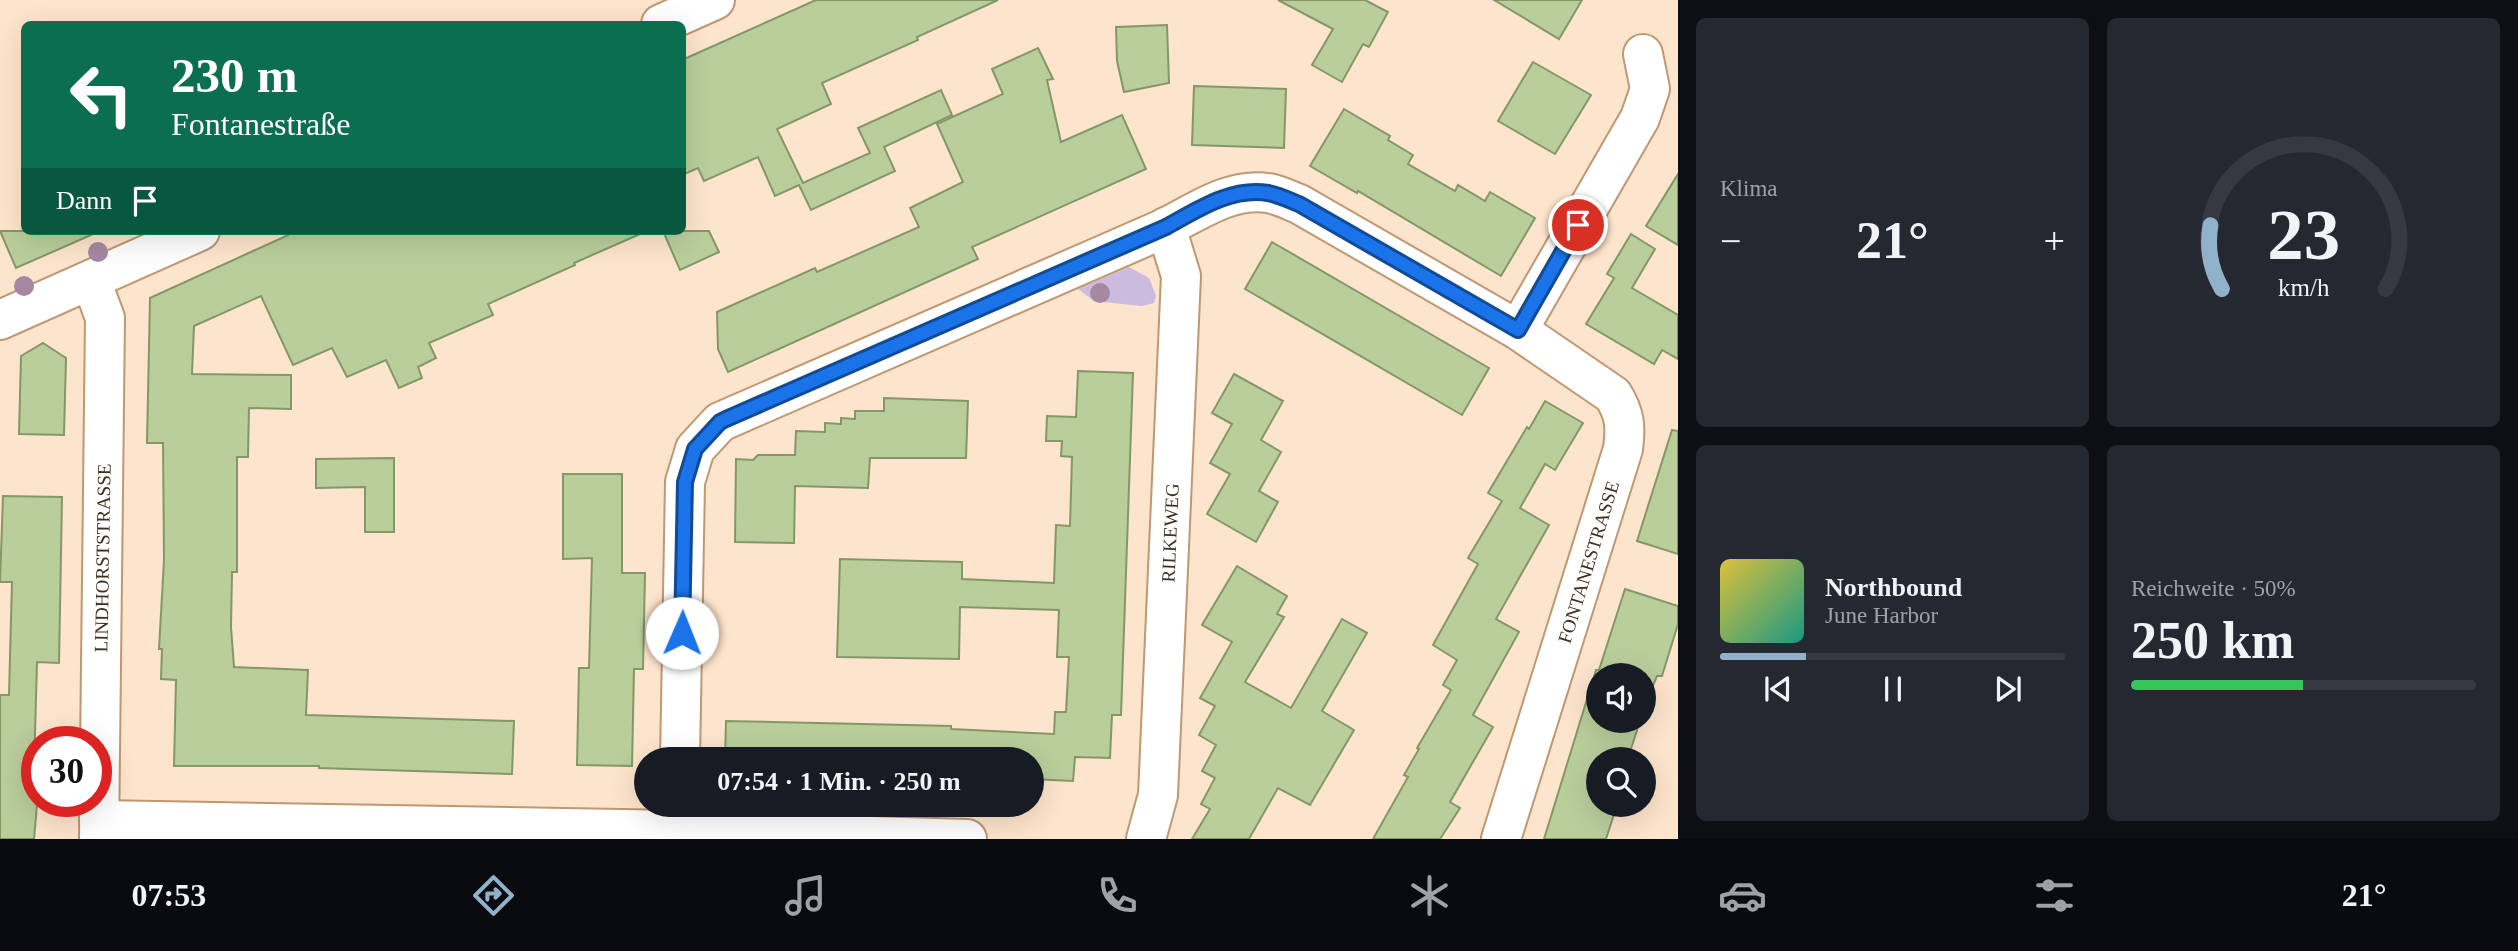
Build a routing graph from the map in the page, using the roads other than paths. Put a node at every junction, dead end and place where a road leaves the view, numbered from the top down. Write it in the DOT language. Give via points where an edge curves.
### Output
graph roads {
  1 [pos="715,0"];
  2 [pos="668,21"];
  3 [pos="1643,54"];
  4 [pos="1166,227"];
  5 [pos="191,235"];
  6 [pos="91,280"];
  7 [pos="0,320"];
  8 [pos="1518,330"];
  9 [pos="680,747"];
  10 [pos="679,825"];
  11 [pos="99,829"];
  12 [pos="967,839"];
  13 [pos="1146,839"];
  14 [pos="1501,839"];
  1 -- 2 [label="street"];
  3 -- 8 [label="street" via="1650,89 1640,118"];
  4 -- 8 [label="street, FONTANESTRASSE" via="1217,200 1269,193 1299,204"];
  4 -- 9 [label="street, FONTANESTRASSE" via="720,422 695,449 685,482"];
  4 -- 13 [label="street, RILKEWEG" via="1181,276 1158,795"];
  5 -- 6 [label="street"];
  6 -- 7 [label="street"];
  6 -- 11 [label="street, LINDHORSTSTRASSE" via="105,318"];
  8 -- 14 [label="street, FONTANESTRASSE" via="1614,395 1626,427 1623,449"];
  10 -- 11 [label="street"];
  10 -- 12 [label="street"];
}
